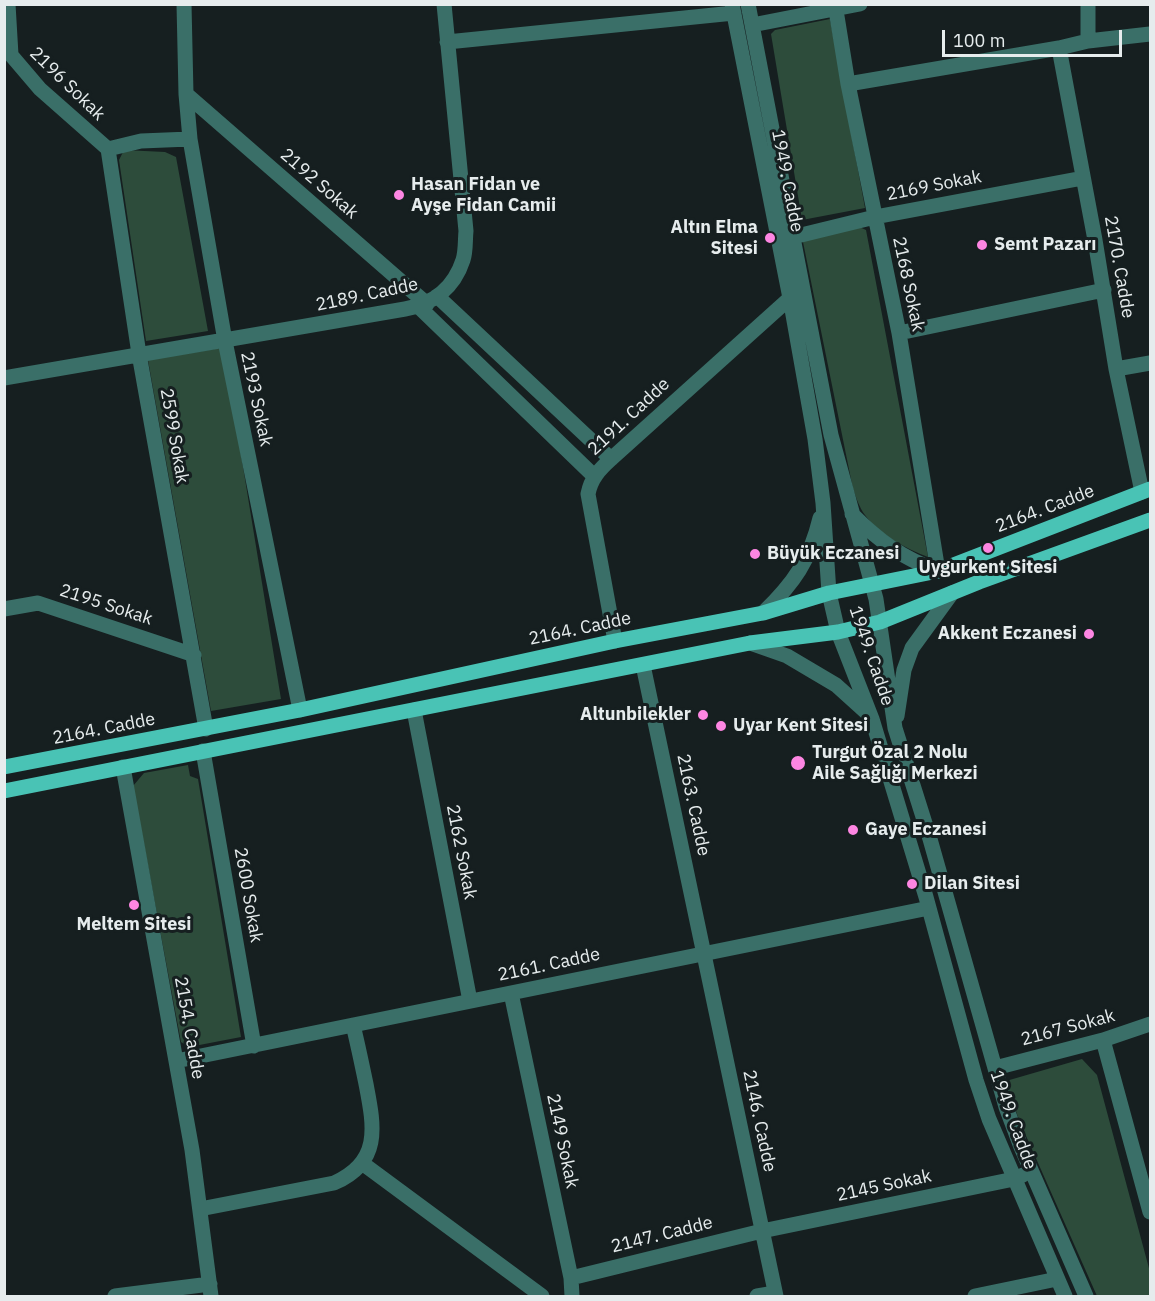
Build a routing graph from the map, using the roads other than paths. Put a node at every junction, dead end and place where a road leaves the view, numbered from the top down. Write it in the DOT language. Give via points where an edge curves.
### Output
graph roads {
  1 [pos="8,4"];
  2 [pos="184,4"];
  3 [pos="444,4"];
  4 [pos="748,4"];
  5 [pos="860,4"];
  6 [pos="1088,4"];
  7 [pos="835,7"];
  8 [pos="733,9"];
  9 [pos="752,25"];
  10 [pos="1150,34"];
  11 [pos="1088,41"];
  12 [pos="447,42"];
  13 [pos="1059,48"];
  14 [pos="8,55"];
  15 [pos="848,84"];
  16 [pos="186,94"];
  17 [pos="190,139"];
  18 [pos="108,149"];
  19 [pos="1083,178"];
  20 [pos="874,217"];
  21 [pos="793,237"];
  22 [pos="1104,290"];
  23 [pos="790,298"];
  24 [pos="428,302"];
  25 [pos="899,333"];
  26 [pos="225,341"];
  27 [pos="139,354"];
  28 [pos="1150,363"];
  29 [pos="1116,369"];
  30 [pos="4,378"];
  31 [pos="611,459"];
  32 [pos="594,476"];
  33 [pos="1146,490"];
  34 [pos="823,503"];
  35 [pos="851,512"];
  36 [pos="1150,520"];
  37 [pos="938,571"];
  38 [pos="871,583"];
  39 [pos="830,593"];
  40 [pos="952,593"];
  41 [pos="4,609"];
  42 [pos="763,614"];
  43 [pos="880,622"];
  44 [pos="838,632"];
  45 [pos="615,641"];
  46 [pos="750,643"];
  47 [pos="194,655"];
  48 [pos="644,664"];
  49 [pos="300,710"];
  50 [pos="414,710"];
  51 [pos="872,719"];
  52 [pos="895,728"];
  53 [pos="206,729"];
  54 [pos="203,751"];
  55 [pos="4,767"];
  56 [pos="123,767"];
  57 [pos="4,791"];
  58 [pos="929,908"];
  59 [pos="705,954"];
  60 [pos="511,993"];
  61 [pos="470,1001"];
  62 [pos="1150,1024"];
  63 [pos="354,1025"];
  64 [pos="1103,1040"];
  65 [pos="254,1046"];
  66 [pos="176,1061"];
  67 [pos="995,1068"];
  68 [pos="362,1162"];
  69 [pos="1032,1171"];
  70 [pos="1014,1179"];
  71 [pos="200,1209"];
  72 [pos="1150,1212"];
  73 [pos="762,1231"];
  74 [pos="571,1278"];
  75 [pos="1058,1279"];
  76 [pos="210,1290"];
  77 [pos="776,1295"];
  78 [pos="115,1296"];
  79 [pos="542,1296"];
  80 [pos="572,1296"];
  81 [pos="757,1296"];
  82 [pos="975,1296"];
  83 [pos="1065,1296"];
  84 [pos="1086,1296"];
  1 -- 14 [label="street, 2196 Sokak"];
  2 -- 16 [label="street, 2193 Sokak"];
  3 -- 12 [label="street, 2189. Cadde"];
  4 -- 9 [label="street, 1949. Cadde"];
  5 -- 7 [label="street"];
  6 -- 11 [label="street"];
  7 -- 9 [label="street"];
  7 -- 15 [label="street, 2168 Sokak"];
  8 -- 12 [label="street"];
  8 -- 23 [label="street, 1949. Cadde"];
  9 -- 21 [label="street, 1949. Cadde"];
  10 -- 11 [label="street"];
  11 -- 13 [label="street"];
  12 -- 24 [label="street, 2189. Cadde" via="466,231 464,258 456,277"];
  13 -- 15 [label="street"];
  13 -- 19 [label="street, 2170. Cadde"];
  14 -- 18 [label="street, 2196 Sokak"];
  15 -- 20 [label="street, 2168 Sokak"];
  16 -- 17 [label="street, 2193 Sokak"];
  16 -- 24 [label="street, 2192 Sokak"];
  17 -- 18 [label="street" via="141,141"];
  17 -- 26 [label="street, 2193 Sokak"];
  18 -- 27 [label="street, 2599 Sokak"];
  19 -- 20 [label="street, 2169 Sokak"];
  19 -- 22 [label="street, 2170. Cadde"];
  20 -- 21 [label="street, 2169 Sokak"];
  20 -- 25 [label="street, 2168 Sokak"];
  21 -- 35 [label="street, 1949. Cadde" via="831,435"];
  22 -- 25 [label="street"];
  22 -- 29 [label="street, 2170. Cadde"];
  23 -- 31 [label="street, 2191. Cadde"];
  23 -- 34 [label="street, 1949. Cadde"];
  24 -- 26 [label="street, 2189. Cadde"];
  24 -- 31 [label="street, 2192 Sokak"];
  24 -- 32 [label="street, 2192 Sokak"];
  25 -- 37 [label="street, 2168 Sokak"];
  26 -- 27 [label="street, 2189. Cadde"];
  26 -- 49 [label="street, 2193 Sokak"];
  27 -- 30 [label="street, 2189. Cadde"];
  27 -- 47 [label="street, 2599 Sokak"];
  28 -- 29 [label="street"];
  29 -- 33 [label="street, 2170. Cadde"];
  31 -- 32 [label="street, 2191. Cadde"];
  32 -- 45 [label="street, 2191. Cadde" via="588,494"];
  33 -- 37 [label="main road, 2164. Cadde"];
  34 -- 39 [label="street, 1949. Cadde"];
  34 -- 42 [label="street" via="803,568"];
  35 -- 37 [label="street" via="897,553"];
  35 -- 38 [label="street, 1949. Cadde"];
  36 -- 40 [label="main road"];
  37 -- 38 [label="main road, 2164. Cadde"];
  38 -- 39 [label="main road, 2164. Cadde"];
  38 -- 43 [label="street, 1949. Cadde"];
  39 -- 42 [label="main road, 2164. Cadde"];
  39 -- 44 [label="street, 1949. Cadde"];
  40 -- 43 [label="main road"];
  40 -- 52 [label="street" via="912,648 904,670"];
  41 -- 47 [label="street, 2195 Sokak" via="38,603"];
  42 -- 45 [label="main road, 2164. Cadde"];
  43 -- 44 [label="main road"];
  43 -- 52 [label="street, 1949. Cadde"];
  44 -- 46 [label="main road"];
  44 -- 51 [label="street, 1949. Cadde"];
  45 -- 49 [label="main road, 2164. Cadde"];
  46 -- 48 [label="main road"];
  46 -- 51 [label="street" via="787,656 836,685"];
  47 -- 53 [label="street, 2599 Sokak"];
  48 -- 50 [label="main road"];
  48 -- 59 [label="street, 2163. Cadde"];
  49 -- 53 [label="main road, 2164. Cadde"];
  50 -- 54 [label="main road"];
  50 -- 61 [label="street, 2162 Sokak"];
  51 -- 58 [label="street, 1949. Cadde"];
  52 -- 67 [label="street, 1949. Cadde"];
  53 -- 55 [label="main road, 2164. Cadde"];
  54 -- 56 [label="main road"];
  54 -- 65 [label="street, 2600 Sokak"];
  56 -- 57 [label="main road"];
  56 -- 66 [label="street, 2154. Cadde"];
  58 -- 59 [label="street, 2161. Cadde"];
  58 -- 70 [label="street, 1949. Cadde" via="976,1080"];
  59 -- 60 [label="street, 2161. Cadde"];
  59 -- 73 [label="street, 2146. Cadde"];
  60 -- 61 [label="street, 2161. Cadde"];
  60 -- 74 [label="street, 2149 Sokak"];
  61 -- 63 [label="street, 2161. Cadde"];
  62 -- 64 [label="street, 2167 Sokak"];
  63 -- 65 [label="street, 2161. Cadde"];
  63 -- 68 [label="street" via="373,1122 372,1139"];
  64 -- 67 [label="street, 2167 Sokak"];
  64 -- 72 [label="street"];
  65 -- 66 [label="street, 2161. Cadde"];
  66 -- 71 [label="street, 2154. Cadde"];
  67 -- 69 [label="street, 1949. Cadde"];
  68 -- 71 [label="street" via="350,1175 334,1183"];
  68 -- 79 [label="street"];
  69 -- 70 [label="street, 2145 Sokak"];
  69 -- 84 [label="street, 1949. Cadde"];
  70 -- 73 [label="street, 2145 Sokak"];
  70 -- 75 [label="street, 1949. Cadde"];
  71 -- 76 [label="street, 2154. Cadde"];
  73 -- 74 [label="street, 2147. Cadde"];
  73 -- 77 [label="street, 2146. Cadde"];
  74 -- 80 [label="street, 2149 Sokak"];
  75 -- 82 [label="street"];
  75 -- 83 [label="street, 1949. Cadde"];
  76 -- 78 [label="street"];
  77 -- 81 [label="street"];
}
